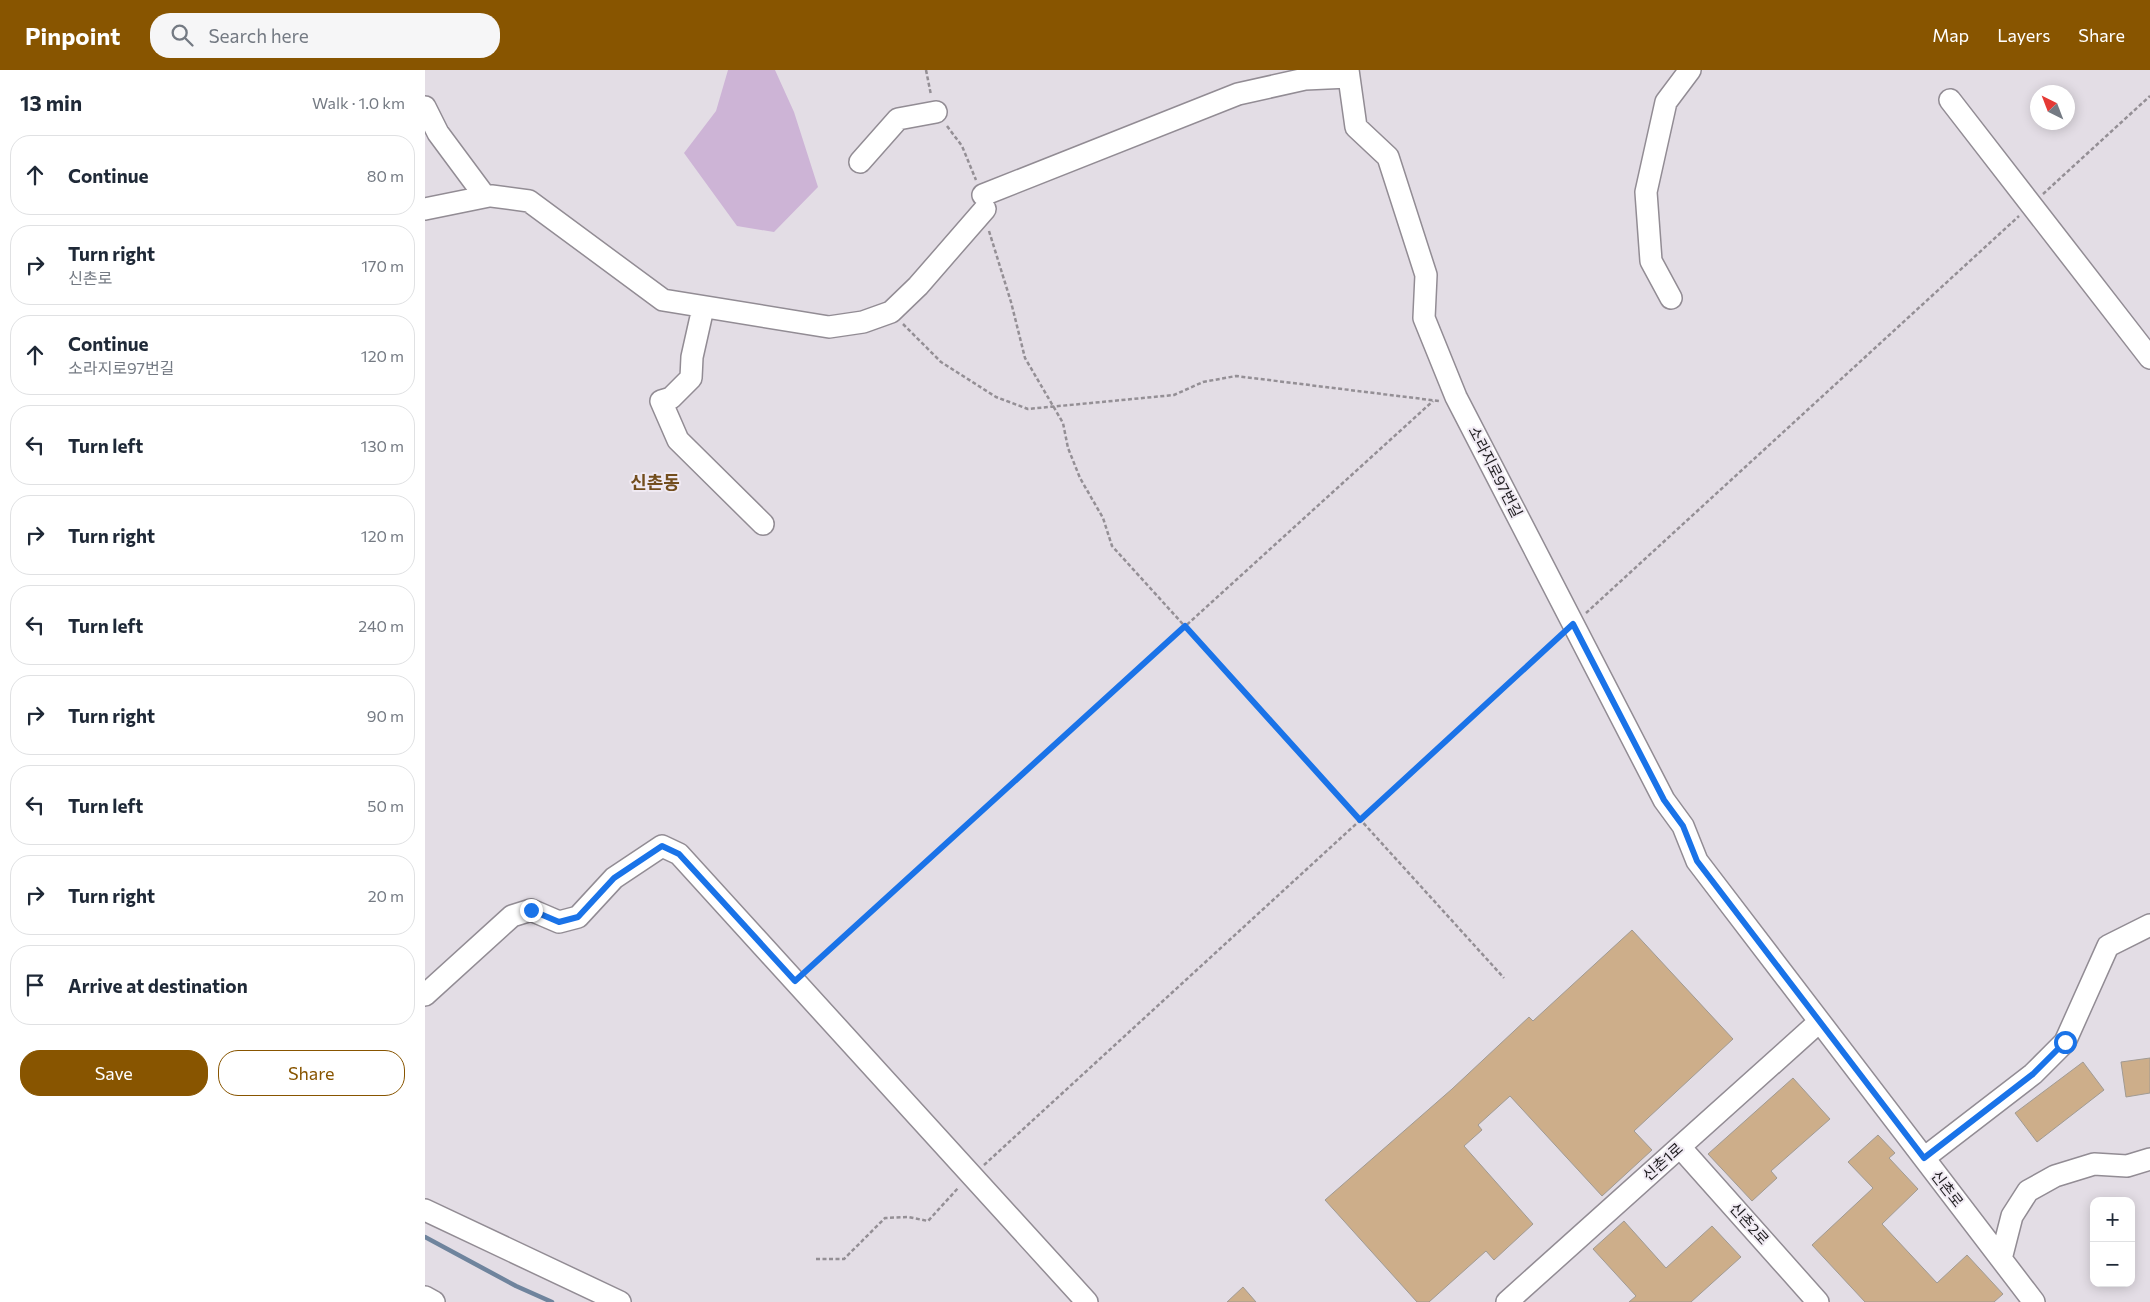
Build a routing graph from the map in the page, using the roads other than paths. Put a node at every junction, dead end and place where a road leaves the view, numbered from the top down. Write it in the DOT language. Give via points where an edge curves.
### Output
graph roads {
  1 [pos="1690,70"];
  2 [pos="1349,73"];
  3 [pos="1950,100"];
  4 [pos="425,107"];
  5 [pos="936,112"];
  6 [pos="860,162"];
  7 [pos="489,196"];
  8 [pos="425,209"];
  9 [pos="1671,298"];
  10 [pos="703,308"];
  11 [pos="2150,358"];
  12 [pos="763,524"];
  13 [pos="1697,861"];
  14 [pos="2150,925"];
  15 [pos="425,995"];
  16 [pos="1819,1022"];
  17 [pos="1679,1147"];
  18 [pos="1924,1158"];
  19 [pos="2150,1159"];
  20 [pos="425,1210"];
  21 [pos="2001,1259"];
  22 [pos="425,1297"];
  23 [pos="434,1302"];
  24 [pos="620,1302"];
  25 [pos="1087,1302"];
  26 [pos="1507,1302"];
  27 [pos="1817,1302"];
  28 [pos="2034,1302"];
  1 -- 9 [label="street" via="1667,102 1646,192 1651,261"];
  2 -- 10 [label="street" via="1238,94 984,202 918,286 891,312 863,322 829,327"];
  2 -- 13 [label="street, 소라지로97번길" via="1356,127 1388,157 1426,275 1424,318 1460,404 1664,800 1683,826"];
  3 -- 11 [label="street"];
  4 -- 7 [label="street" via="437,133 484,195"];
  5 -- 6 [label="street" via="898,119"];
  7 -- 8 [label="street"];
  7 -- 10 [label="street" via="529,201 663,300"];
  10 -- 12 [label="street" via="692,357 691,378 671,398 661,401 678,440"];
  13 -- 16 [label="street, 신촌로"];
  14 -- 18 [label="street" via="2108,946 2065,1042 2033,1074"];
  15 -- 25 [label="street" via="513,916 531,910 559,922 578,917 614,878 662,846 679,854"];
  16 -- 17 [label="street, 신촌1로"];
  16 -- 18 [label="street, 신촌로"];
  17 -- 26 [label="street, 신촌1로"];
  17 -- 27 [label="street, 신촌2로"];
  18 -- 21 [label="street, 신촌로"];
  19 -- 21 [label="street" via="2127,1166 2094,1164 2055,1176 2028,1191 2012,1216"];
  20 -- 24 [label="street"];
  21 -- 28 [label="street, 신촌로"];
  22 -- 23 [label="street"];
}
